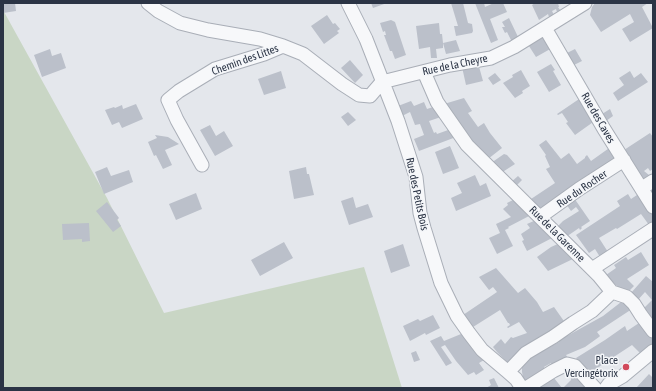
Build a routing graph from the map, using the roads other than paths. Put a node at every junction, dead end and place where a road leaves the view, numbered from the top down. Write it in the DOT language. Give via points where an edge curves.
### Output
graph roads {
  1 [pos="148,3"];
  2 [pos="348,3"];
  3 [pos="585,3"];
  4 [pos="545,28"];
  5 [pos="283,46"];
  6 [pos="424,72"];
  7 [pos="382,82"];
  8 [pos="624,160"];
  9 [pos="202,165"];
  10 [pos="653,181"];
  11 [pos="642,188"];
  12 [pos="653,207"];
  13 [pos="540,218"];
  14 [pos="653,229"];
  15 [pos="592,269"];
  16 [pos="612,292"];
  17 [pos="653,331"];
  18 [pos="653,351"];
  19 [pos="508,372"];
  20 [pos="522,388"];
  21 [pos="526,388"];
  22 [pos="596,388"];
  23 [pos="606,388"];
  1 -- 5 [label="street" via="180,24 260,39"];
  2 -- 7 [label="street, Rue des Petits Bois"];
  3 -- 4 [label="street, Rue de la Cheyre"];
  4 -- 6 [label="street, Rue de la Cheyre" via="491,58"];
  4 -- 8 [label="street, Rue des Caves"];
  5 -- 7 [label="street, Chemin des Littes" via="303,54 359,95 370,96"];
  5 -- 9 [label="street, Chemin des Littes" via="215,69 168,100"];
  6 -- 7 [label="street, Rue de la Cheyre"];
  6 -- 13 [label="street, Rue de la Garenne" via="436,102 467,144"];
  7 -- 19 [label="street, Rue des Petits Bois" via="416,177 420,212 441,283 457,316 469,333 482,350"];
  8 -- 11 [label="street, Rue des Caves"];
  8 -- 13 [label="street, Rue du Rocher"];
  10 -- 11 [label="street"];
  11 -- 12 [label="street, Rue des Caves"];
  13 -- 15 [label="street, Rue de la Garenne"];
  14 -- 15 [label="street"];
  15 -- 16 [label="street, Rue de la Garenne"];
  16 -- 17 [label="street" via="627,297"];
  16 -- 19 [label="street" via="592,311 526,353"];
  18 -- 23 [label="street"];
  19 -- 20 [label="street, Rue des Petits Bois"];
  21 -- 22 [label="street" via="567,364 575,366"];
}
